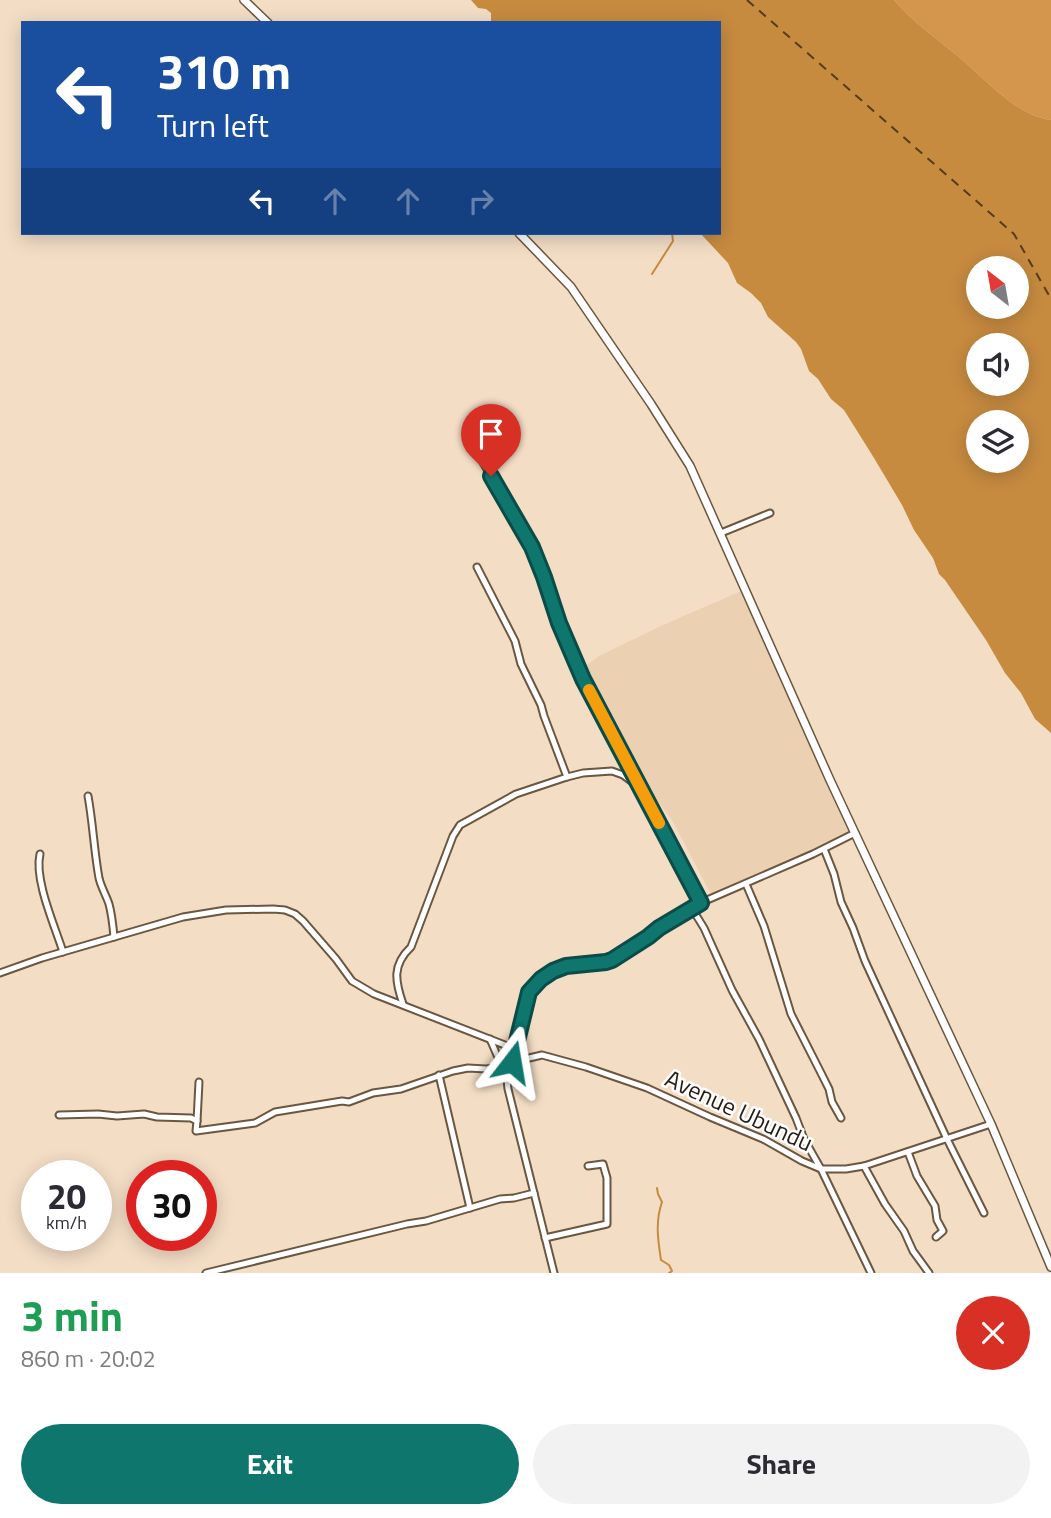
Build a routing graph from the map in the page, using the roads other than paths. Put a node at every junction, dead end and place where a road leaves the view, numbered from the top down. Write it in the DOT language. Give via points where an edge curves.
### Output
graph roads {
  1 [pos="244,0"];
  2 [pos="266,21"];
  3 [pos="521,235"];
  4 [pos="477,452"];
  5 [pos="770,513"];
  6 [pos="721,533"];
  7 [pos="477,567"];
  8 [pos="567,777"];
  9 [pos="640,787"];
  10 [pos="88,796"];
  11 [pos="855,833"];
  12 [pos="824,849"];
  13 [pos="40,854"];
  14 [pos="746,884"];
  15 [pos="701,903"];
  16 [pos="691,907"];
  17 [pos="114,937"];
  18 [pos="63,952"];
  19 [pos="0,973"];
  20 [pos="403,1004"];
  21 [pos="490,1039"];
  22 [pos="515,1049"];
  23 [pos="512,1062"];
  24 [pos="502,1067"];
  25 [pos="439,1075"];
  26 [pos="507,1079"];
  27 [pos="199,1082"];
  28 [pos="59,1115"];
  29 [pos="841,1118"];
  30 [pos="197,1121"];
  31 [pos="991,1124"];
  32 [pos="947,1139"];
  33 [pos="908,1152"];
  34 [pos="588,1166"];
  35 [pos="864,1166"];
  36 [pos="821,1169"];
  37 [pos="534,1193"];
  38 [pos="470,1208"];
  39 [pos="984,1213"];
  40 [pos="545,1237"];
  41 [pos="936,1237"];
  42 [pos="1051,1267"];
  43 [pos="206,1273"];
  44 [pos="554,1273"];
  45 [pos="871,1273"];
  46 [pos="929,1273"];
  1 -- 2 [label="street"];
  3 -- 6 [label="street" via="571,287 651,404 690,466"];
  4 -- 9 [label="street" via="532,547 571,653"];
  5 -- 6 [label="street"];
  6 -- 11 [label="street"];
  7 -- 8 [label="street" via="515,641"];
  8 -- 9 [label="street" via="612,771"];
  8 -- 20 [label="street" via="516,794 460,825 411,947 397,969"];
  9 -- 15 [label="street"];
  10 -- 17 [label="street" via="99,880"];
  11 -- 12 [label="street"];
  11 -- 31 [label="street"];
  12 -- 14 [label="street"];
  12 -- 32 [label="street" via="865,961"];
  13 -- 18 [label="street" via="42,887"];
  14 -- 15 [label="street"];
  14 -- 29 [label="street" via="791,1014"];
  15 -- 16 [label="street"];
  16 -- 22 [label="street" via="612,960 566,966 541,979 529,992"];
  16 -- 36 [label="street"];
  17 -- 18 [label="street"];
  17 -- 20 [label="street" via="183,916 285,909 303,921 352,981"];
  18 -- 19 [label="street"];
  20 -- 21 [label="street"];
  21 -- 22 [label="street"];
  21 -- 24 [label="street"];
  22 -- 23 [label="street"];
  23 -- 26 [label="street"];
  23 -- 36 [label="street, Avenue Ubundu" via="542,1055 616,1076"];
  24 -- 25 [label="street"];
  24 -- 26 [label="street"];
  25 -- 30 [label="street" via="349,1102 275,1112 255,1123 196,1131"];
  25 -- 38 [label="street"];
  26 -- 37 [label="street"];
  27 -- 30 [label="street"];
  28 -- 30 [label="street" via="145,1114"];
  31 -- 32 [label="street, Avenue Ubundu"];
  31 -- 42 [label="street"];
  32 -- 33 [label="street, Avenue Ubundu"];
  32 -- 39 [label="street"];
  33 -- 35 [label="street, Avenue Ubundu"];
  33 -- 41 [label="street" via="943,1230"];
  34 -- 40 [label="street" via="603,1164 607,1224"];
  35 -- 36 [label="street, Avenue Ubundu"];
  35 -- 46 [label="street"];
  36 -- 45 [label="street"];
  37 -- 38 [label="street"];
  37 -- 40 [label="street"];
  38 -- 43 [label="street"];
  40 -- 44 [label="street"];
}
